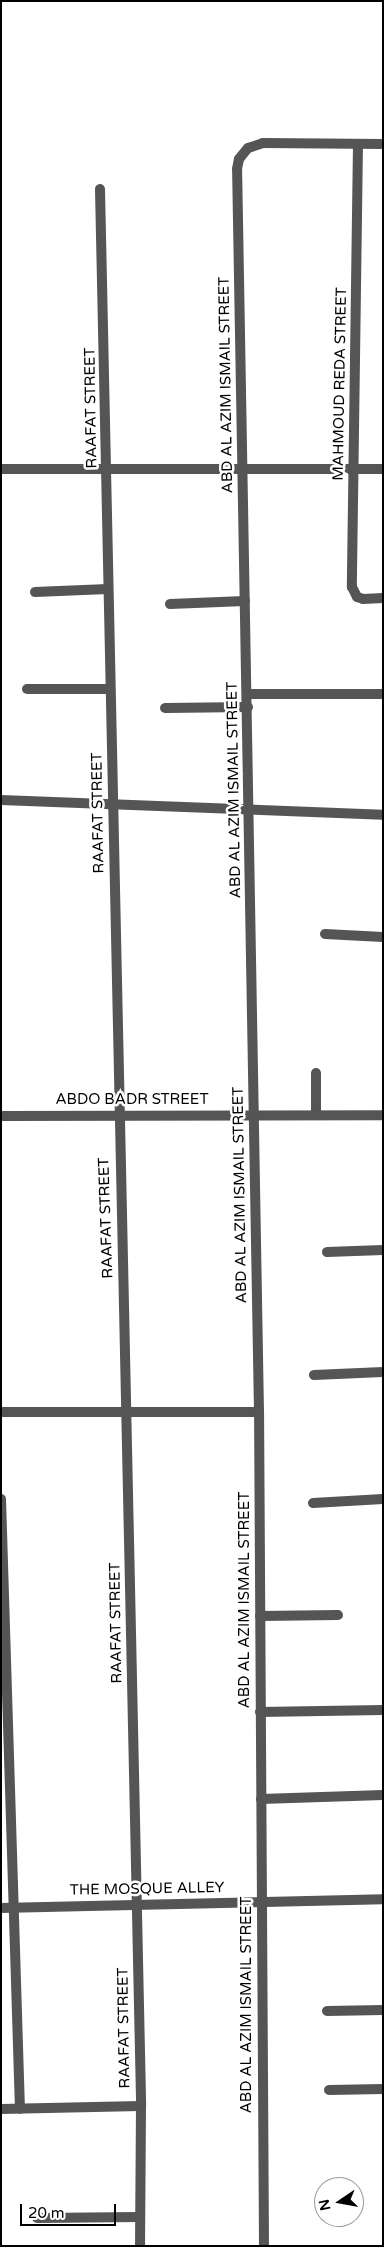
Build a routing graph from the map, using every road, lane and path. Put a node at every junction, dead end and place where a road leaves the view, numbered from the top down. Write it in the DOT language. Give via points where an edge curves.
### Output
graph roads {
  1 [pos="358,144"];
  2 [pos="383,144"];
  3 [pos="100,190"];
  4 [pos="1,469"];
  5 [pos="107,469"];
  6 [pos="242,469"];
  7 [pos="354,469"];
  8 [pos="383,469"];
  9 [pos="108,589"];
  10 [pos="35,592"];
  11 [pos="383,598"];
  12 [pos="245,600"];
  13 [pos="170,604"];
  14 [pos="27,689"];
  15 [pos="110,689"];
  16 [pos="247,694"];
  17 [pos="383,694"];
  18 [pos="248,706"];
  19 [pos="165,708"];
  20 [pos="1,800"];
  21 [pos="112,806"];
  22 [pos="250,811"];
  23 [pos="383,815"];
  24 [pos="325,934"];
  25 [pos="383,937"];
  26 [pos="316,1073"];
  27 [pos="254,1115"];
  28 [pos="316,1115"];
  29 [pos="383,1115"];
  30 [pos="1,1116"];
  31 [pos="118,1116"];
  32 [pos="383,1250"];
  33 [pos="326,1252"];
  34 [pos="383,1372"];
  35 [pos="314,1375"];
  36 [pos="1,1412"];
  37 [pos="126,1412"];
  38 [pos="259,1412"];
  39 [pos="1,1499"];
  40 [pos="383,1499"];
  41 [pos="313,1503"];
  42 [pos="338,1615"];
  43 [pos="260,1616"];
  44 [pos="383,1710"];
  45 [pos="260,1712"];
  46 [pos="383,1795"];
  47 [pos="261,1800"];
  48 [pos="383,1899"];
  49 [pos="262,1902"];
  50 [pos="136,1904"];
  51 [pos="1,1908"];
  52 [pos="16,1908"];
  53 [pos="383,2010"];
  54 [pos="327,2011"];
  55 [pos="383,2089"];
  56 [pos="329,2090"];
  57 [pos="141,2106"];
  58 [pos="20,2108"];
  59 [pos="1,2109"];
  60 [pos="140,2217"];
  61 [pos="37,2218"];
  62 [pos="140,2246"];
  63 [pos="264,2246"];
  1 -- 2 [label="street"];
  1 -- 6 [label="street, ABD AL AZIM ISMAIL STREET" via="263,143 248,148 239,158"];
  1 -- 7 [label="street, MAHMOUD REDA STREET"];
  3 -- 5 [label="street, RAAFAT STREET"];
  4 -- 5 [label="street"];
  5 -- 6 [label="street"];
  5 -- 9 [label="street, RAAFAT STREET"];
  6 -- 7 [label="street"];
  6 -- 12 [label="street, ABD AL AZIM ISMAIL STREET"];
  7 -- 8 [label="street"];
  7 -- 11 [label="street, MAHMOUD REDA STREET" via="354,593 363,599"];
  9 -- 10 [label="street"];
  9 -- 15 [label="street, RAAFAT STREET"];
  12 -- 13 [label="street"];
  12 -- 16 [label="street, ABD AL AZIM ISMAIL STREET"];
  14 -- 15 [label="street"];
  15 -- 21 [label="street, RAAFAT STREET"];
  16 -- 17 [label="street"];
  16 -- 18 [label="street, ABD AL AZIM ISMAIL STREET"];
  18 -- 19 [label="street"];
  18 -- 22 [label="street, ABD AL AZIM ISMAIL STREET"];
  20 -- 21 [label="street"];
  21 -- 22 [label="street"];
  21 -- 31 [label="street, RAAFAT STREET"];
  22 -- 23 [label="street"];
  22 -- 27 [label="street, ABD AL AZIM ISMAIL STREET"];
  24 -- 25 [label="street"];
  26 -- 28 [label="street"];
  27 -- 28 [label="street, ABDO BADR STREET"];
  27 -- 31 [label="street, ABDO BADR STREET"];
  27 -- 38 [label="street, ABD AL AZIM ISMAIL STREET"];
  28 -- 29 [label="street, ABDO BADR STREET"];
  30 -- 31 [label="street, ABDO BADR STREET"];
  31 -- 37 [label="street, RAAFAT STREET"];
  32 -- 33 [label="street"];
  34 -- 35 [label="street"];
  36 -- 37 [label="street"];
  37 -- 38 [label="street"];
  37 -- 50 [label="street, RAAFAT STREET"];
  38 -- 43 [label="street, ABD AL AZIM ISMAIL STREET"];
  39 -- 52 [label="street"];
  40 -- 41 [label="street"];
  42 -- 43 [label="street"];
  43 -- 45 [label="street, ABD AL AZIM ISMAIL STREET"];
  44 -- 45 [label="street"];
  45 -- 47 [label="street, ABD AL AZIM ISMAIL STREET"];
  46 -- 47 [label="street"];
  47 -- 49 [label="street, ABD AL AZIM ISMAIL STREET"];
  48 -- 49 [label="street, THE MOSQUE ALLEY"];
  49 -- 50 [label="street, THE MOSQUE ALLEY"];
  49 -- 63 [label="street, ABD AL AZIM ISMAIL STREET"];
  50 -- 52 [label="street, THE MOSQUE ALLEY"];
  50 -- 57 [label="street, RAAFAT STREET"];
  51 -- 52 [label="street, THE MOSQUE ALLEY"];
  52 -- 58 [label="street"];
  53 -- 54 [label="street"];
  55 -- 56 [label="street"];
  57 -- 58 [label="street"];
  57 -- 60 [label="street, RAAFAT STREET"];
  58 -- 59 [label="street"];
  60 -- 61 [label="street"];
  60 -- 62 [label="street, RAAFAT STREET"];
}
